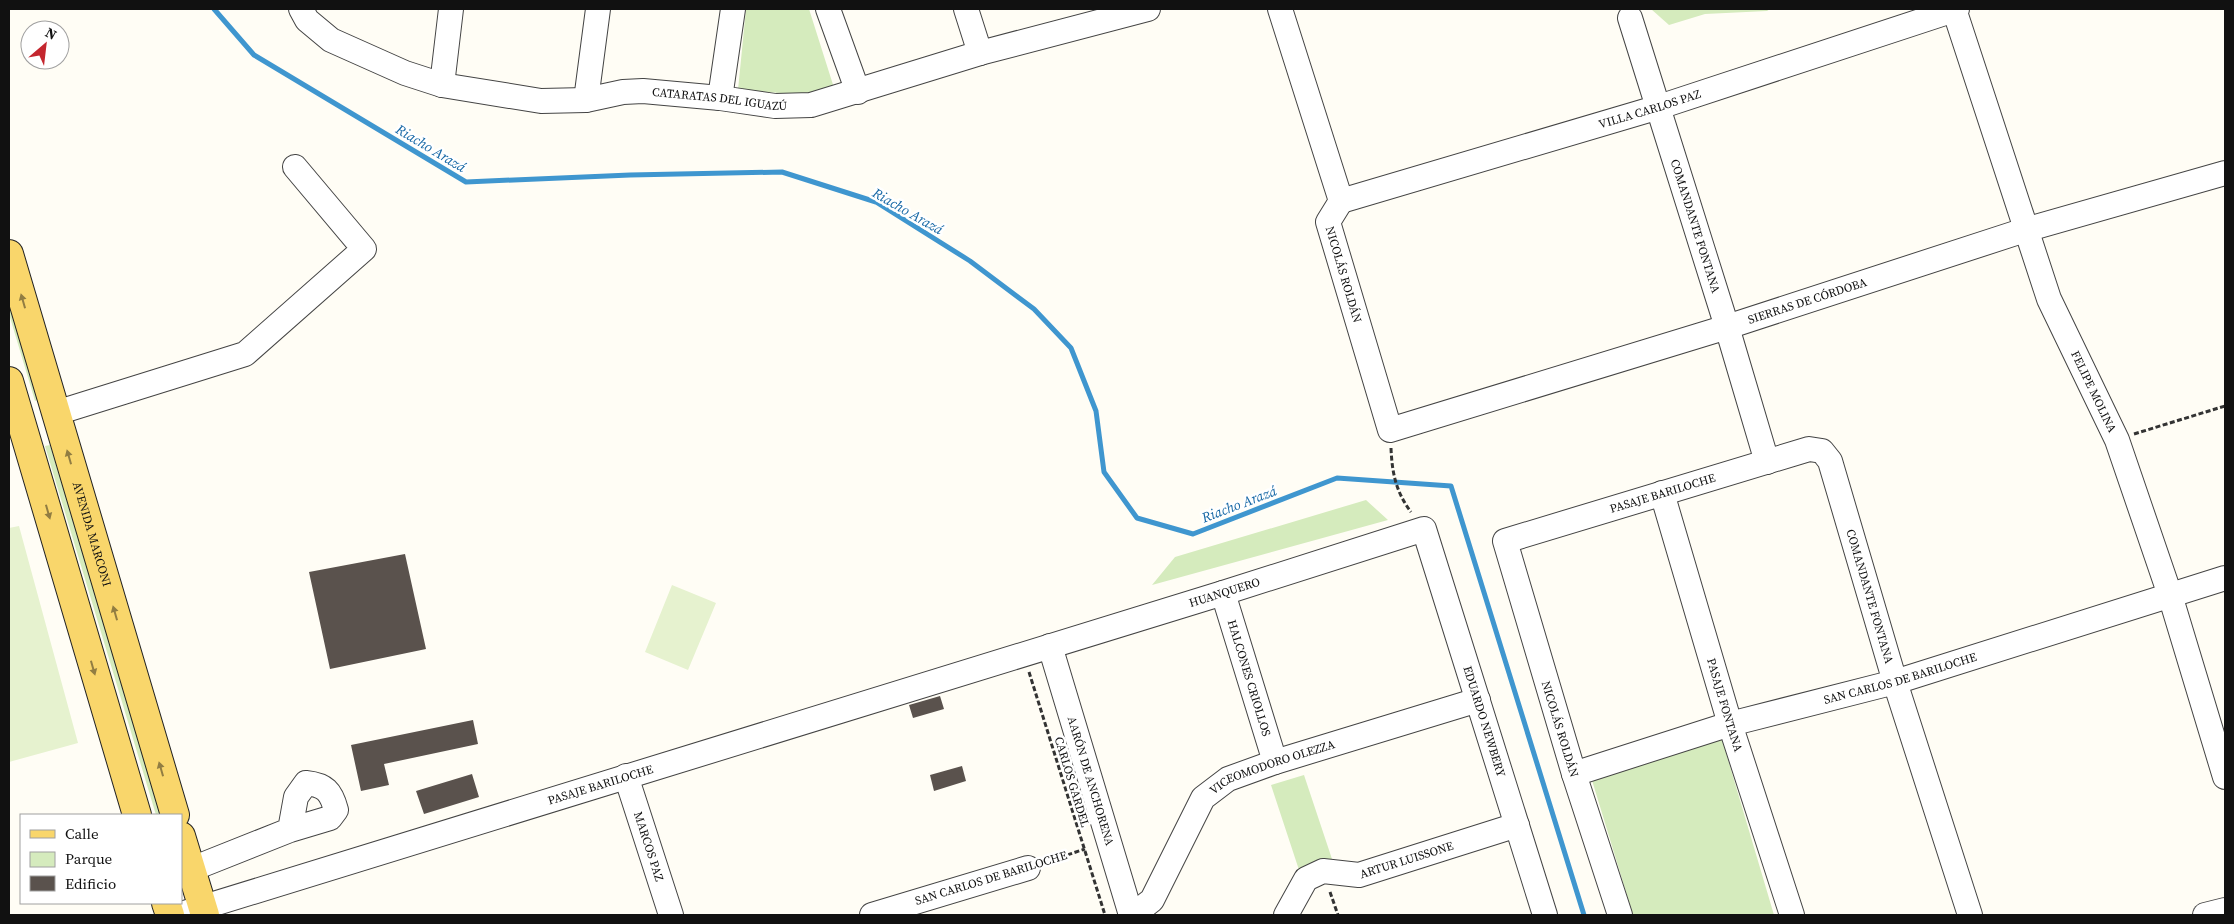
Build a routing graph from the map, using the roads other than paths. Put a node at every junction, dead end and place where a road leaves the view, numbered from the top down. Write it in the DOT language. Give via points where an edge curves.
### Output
graph roads {
  1 [pos="301,9"];
  2 [pos="451,9"];
  3 [pos="598,9"];
  4 [pos="733,9"];
  5 [pos="828,9"];
  6 [pos="966,9"];
  7 [pos="1148,9"];
  8 [pos="1280,9"];
  9 [pos="1955,9"];
  10 [pos="1123,13"];
  11 [pos="1630,18"];
  12 [pos="980,53"];
  13 [pos="442,85"];
  14 [pos="858,92"];
  15 [pos="720,98"];
  16 [pos="586,100"];
  17 [pos="1659,107"];
  18 [pos="295,167"];
  19 [pos="2225,173"];
  20 [pos="1342,201"];
  21 [pos="2025,230"];
  22 [pos="9,254"];
  23 [pos="1727,327"];
  24 [pos="9,381"];
  25 [pos="56,413"];
  26 [pos="15,428"];
  27 [pos="1390,430"];
  28 [pos="1822,451"];
  29 [pos="1767,462"];
  30 [pos="1662,493"];
  31 [pos="1424,529"];
  32 [pos="1505,541"];
  33 [pos="2225,578"];
  34 [pos="1223,594"];
  35 [pos="2170,595"];
  36 [pos="1050,646"];
  37 [pos="1024,655"];
  38 [pos="1895,682"];
  39 [pos="1478,700"];
  40 [pos="1730,724"];
  41 [pos="1275,762"];
  42 [pos="1574,774"];
  43 [pos="626,776"];
  44 [pos="2225,777"];
  45 [pos="137,814"];
  46 [pos="175,814"];
  47 [pos="1516,825"];
  48 [pos="290,830"];
  49 [pos="182,839"];
  50 [pos="190,867"];
  51 [pos="1028,868"];
  52 [pos="2225,910"];
  53 [pos="195,913"];
  54 [pos="882,914"];
  55 [pos="671,915"];
  56 [pos="1132,915"];
  57 [pos="1286,915"];
  58 [pos="1545,915"];
  59 [pos="1620,915"];
  60 [pos="1792,915"];
  61 [pos="1970,915"];
  62 [pos="2205,915"];
  1 -- 13 [label="street, CATARATAS DEL IGUAZÚ" via="307,20 331,40 405,73"];
  2 -- 13 [label="street"];
  3 -- 16 [label="street"];
  4 -- 15 [label="street"];
  5 -- 14 [label="street"];
  6 -- 12 [label="street"];
  7 -- 10 [label="street, CATARATAS DEL IGUAZÚ"];
  8 -- 20 [label="street"];
  9 -- 17 [label="street, VILLA CARLOS PAZ"];
  9 -- 21 [label="street, FELIPE MOLINA"];
  10 -- 12 [label="street, CATARATAS DEL IGUAZÚ"];
  11 -- 17 [label="street, COMANDANTE FONTANA"];
  12 -- 14 [label="street, CATARATAS DEL IGUAZÚ"];
  13 -- 16 [label="street, CATARATAS DEL IGUAZÚ" via="541,101"];
  14 -- 15 [label="street, CATARATAS DEL IGUAZÚ" via="812,106 775,106"];
  15 -- 16 [label="street, CATARATAS DEL IGUAZÚ" via="643,91"];
  17 -- 20 [label="street, VILLA CARLOS PAZ"];
  17 -- 23 [label="street, COMANDANTE FONTANA"];
  18 -- 25 [label="street" via="364,249 245,354"];
  19 -- 21 [label="street, SIERRAS DE CÓRDOBA"];
  20 -- 27 [label="street, NICOLÁS ROLDÁN" via="1328,222"];
  21 -- 23 [label="street, SIERRAS DE CÓRDOBA"];
  21 -- 35 [label="street, FELIPE MOLINA" via="2049,299 2117,440"];
  25 -- 22 [label="main road, AVENIDA MARCONI, one-way"];
  23 -- 27 [label="street, SIERRAS DE CÓRDOBA"];
  23 -- 29 [label="street, COMANDANTE FONTANA"];
  24 -- 26 [label="main road"];
  25 -- 26 [label="main road"];
  46 -- 25 [label="main road, AVENIDA MARCONI, one-way"];
  26 -- 45 [label="main road, one-way"];
  28 -- 29 [label="street, PASAJE BARILOCHE" via="1809,450"];
  28 -- 38 [label="street, COMANDANTE FONTANA" via="1830,461"];
  29 -- 30 [label="street, PASAJE BARILOCHE"];
  30 -- 32 [label="street, PASAJE BARILOCHE"];
  30 -- 40 [label="street, PASAJE FONTANA"];
  31 -- 34 [label="street, HUANQUERO"];
  31 -- 39 [label="street, EDUARDO NEWBERY"];
  32 -- 42 [label="street, NICOLÁS ROLDÁN"];
  33 -- 35 [label="street, SAN CARLOS DE BARILOCHE"];
  34 -- 36 [label="street, HUANQUERO"];
  34 -- 41 [label="street, HALCONES CRIOLLOS"];
  35 -- 38 [label="street, SAN CARLOS DE BARILOCHE"];
  35 -- 44 [label="street, FELIPE MOLINA"];
  36 -- 37 [label="street, HUANQUERO"];
  36 -- 56 [label="street, AARÓN DE ANCHORENA"];
  37 -- 43 [label="street, PASAJE BARILOCHE"];
  38 -- 40 [label="street, SAN CARLOS DE BARILOCHE"];
  38 -- 61 [label="street, COMANDANTE FONTANA"];
  39 -- 41 [label="street, VICEOMODORO OLEZZA"];
  39 -- 47 [label="street, EDUARDO NEWBERY"];
  40 -- 42 [label="street, SAN CARLOS DE BARILOCHE"];
  40 -- 60 [label="street, PASAJE FONTANA"];
  41 -- 56 [label="street, VICEOMODORO OLEZZA" via="1228,779 1203,798 1152,900"];
  42 -- 59 [label="street, NICOLÁS ROLDÁN"];
  43 -- 53 [label="street, PASAJE BARILOCHE"];
  43 -- 55 [label="street, MARCOS PAZ"];
  47 -- 57 [label="street, ARTUR LUISSONE" via="1359,875 1323,871 1306,879"];
  47 -- 58 [label="street, EDUARDO NEWBERY"];
  48 -- 50 [label="street"];
  49 -- 50 [label="main road"];
  50 -- 53 [label="main road"];
  51 -- 54 [label="street, SAN CARLOS DE BARILOCHE"];
  52 -- 62 [label="street"];
}
